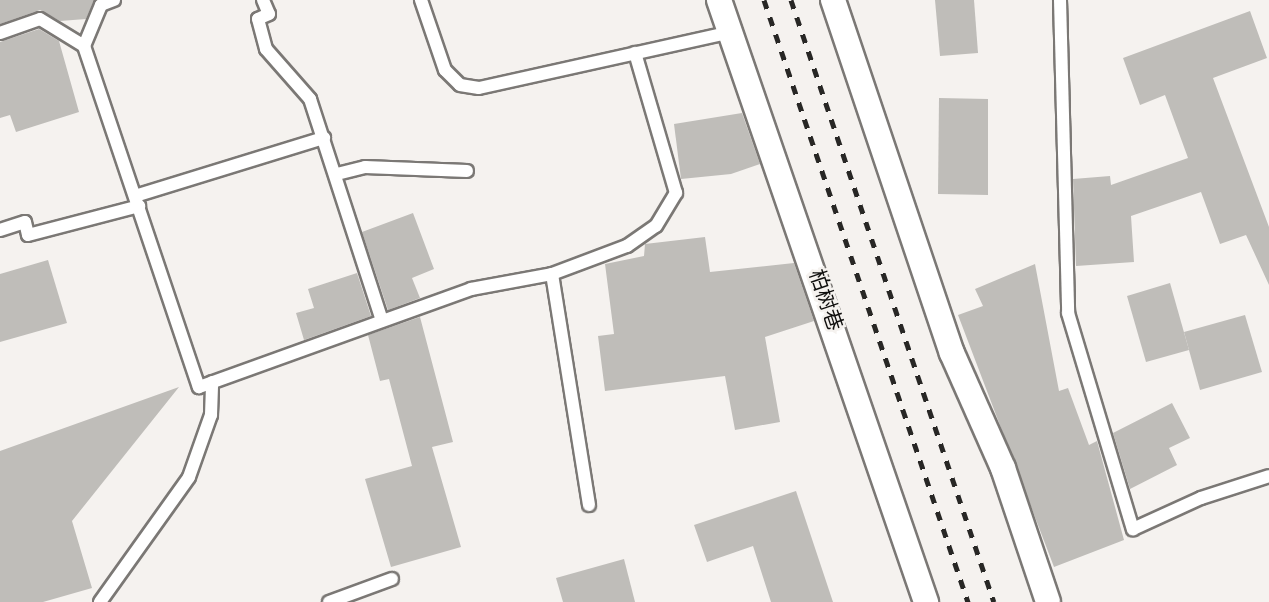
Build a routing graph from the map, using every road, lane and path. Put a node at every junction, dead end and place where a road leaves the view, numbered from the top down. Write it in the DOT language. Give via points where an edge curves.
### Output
graph roads {
  1 [pos="114,0"];
  2 [pos="263,0"];
  3 [pos="421,0"];
  4 [pos="719,0"];
  5 [pos="833,0"];
  6 [pos="1060,0"];
  7 [pos="100,3"];
  8 [pos="731,32"];
  9 [pos="0,33"];
  10 [pos="84,46"];
  11 [pos="635,53"];
  12 [pos="324,138"];
  13 [pos="467,171"];
  14 [pos="337,174"];
  15 [pos="137,201"];
  16 [pos="0,230"];
  17 [pos="552,274"];
  18 [pos="382,321"];
  19 [pos="212,382"];
  20 [pos="1269,476"];
  21 [pos="589,505"];
  22 [pos="392,579"];
  23 [pos="100,602"];
  24 [pos="329,602"];
  25 [pos="926,602"];
  26 [pos="1048,602"];
  1 -- 7 [label="lane"];
  2 -- 12 [label="lane" via="269,13 258,19 266,49 310,99"];
  3 -- 11 [label="lane" via="445,70 460,85 479,88"];
  4 -- 8 [label="street, 柏树巷"];
  5 -- 26 [label="street" via="952,352 1003,468"];
  6 -- 20 [label="lane" via="1068,313 1133,529 1201,498"];
  7 -- 10 [label="lane"];
  8 -- 11 [label="lane"];
  8 -- 25 [label="street, 柏树巷"];
  9 -- 10 [label="lane" via="40,19"];
  10 -- 15 [label="lane"];
  11 -- 17 [label="lane" via="676,193 656,226 627,246"];
  12 -- 14 [label="lane"];
  12 -- 15 [label="lane"];
  13 -- 14 [label="lane" via="365,167"];
  14 -- 18 [label="lane"];
  15 -- 16 [label="lane" via="28,235 25,222"];
  15 -- 19 [label="lane" via="199,387"];
  17 -- 18 [label="lane" via="471,289"];
  17 -- 21 [label="lane"];
  18 -- 19 [label="lane"];
  19 -- 23 [label="lane" via="211,415 189,477"];
  22 -- 24 [label="lane"];
}
